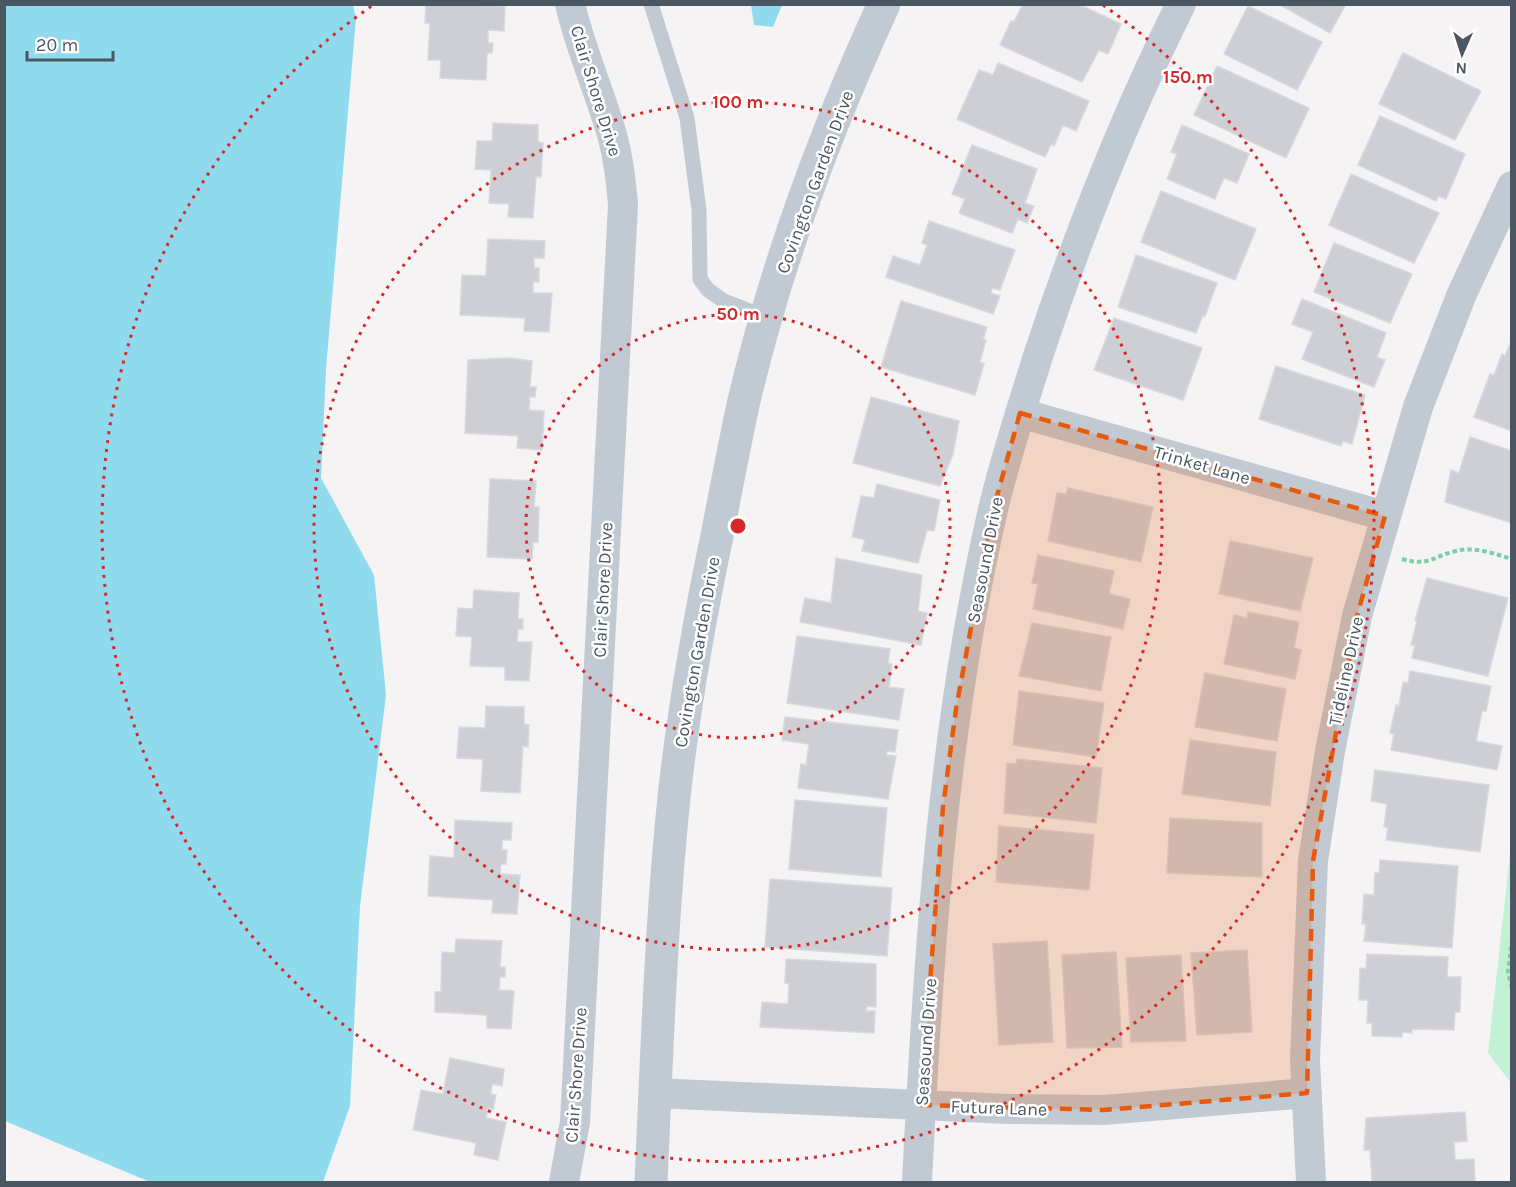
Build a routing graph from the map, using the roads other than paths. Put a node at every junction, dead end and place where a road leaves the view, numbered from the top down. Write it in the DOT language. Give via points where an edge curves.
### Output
graph roads {
  1 [pos="570,4"];
  2 [pos="651,4"];
  3 [pos="884,4"];
  4 [pos="1181,4"];
  5 [pos="1512,186"];
  6 [pos="768,318"];
  7 [pos="1020,413"];
  8 [pos="1385,516"];
  9 [pos="655,1093"];
  10 [pos="1307,1094"];
  11 [pos="921,1105"];
  12 [pos="564,1182"];
  13 [pos="651,1182"];
  14 [pos="917,1182"];
  15 [pos="1311,1182"];
  1 -- 12 [label="street, Clair Shore Drive" via="611,130 623,205 575,1122"];
  2 -- 6 [label="lane" via="687,118 699,210 700,279 724,301"];
  3 -- 6 [label="street, Covington Garden Drive" via="824,149 791,239"];
  4 -- 7 [label="street, Seasound Drive" via="1089,211"];
  5 -- 8 [label="street, Tideline Drive" via="1461,296 1418,407"];
  6 -- 9 [label="street, Covington Garden Drive" via="744,404 692,658 663,929"];
  7 -- 8 [label="street, Trinket Lane"];
  7 -- 11 [label="street, Seasound Drive" via="992,514 956,709 943,807"];
  8 -- 10 [label="street, Tideline Drive" via="1357,616 1313,861"];
  9 -- 11 [label="street, Futura Lane"];
  9 -- 13 [label="street, Covington Garden Drive"];
  10 -- 11 [label="street, Futura Lane" via="1104,1110"];
  10 -- 15 [label="street, Tideline Drive"];
  11 -- 14 [label="street, Seasound Drive"];
}
